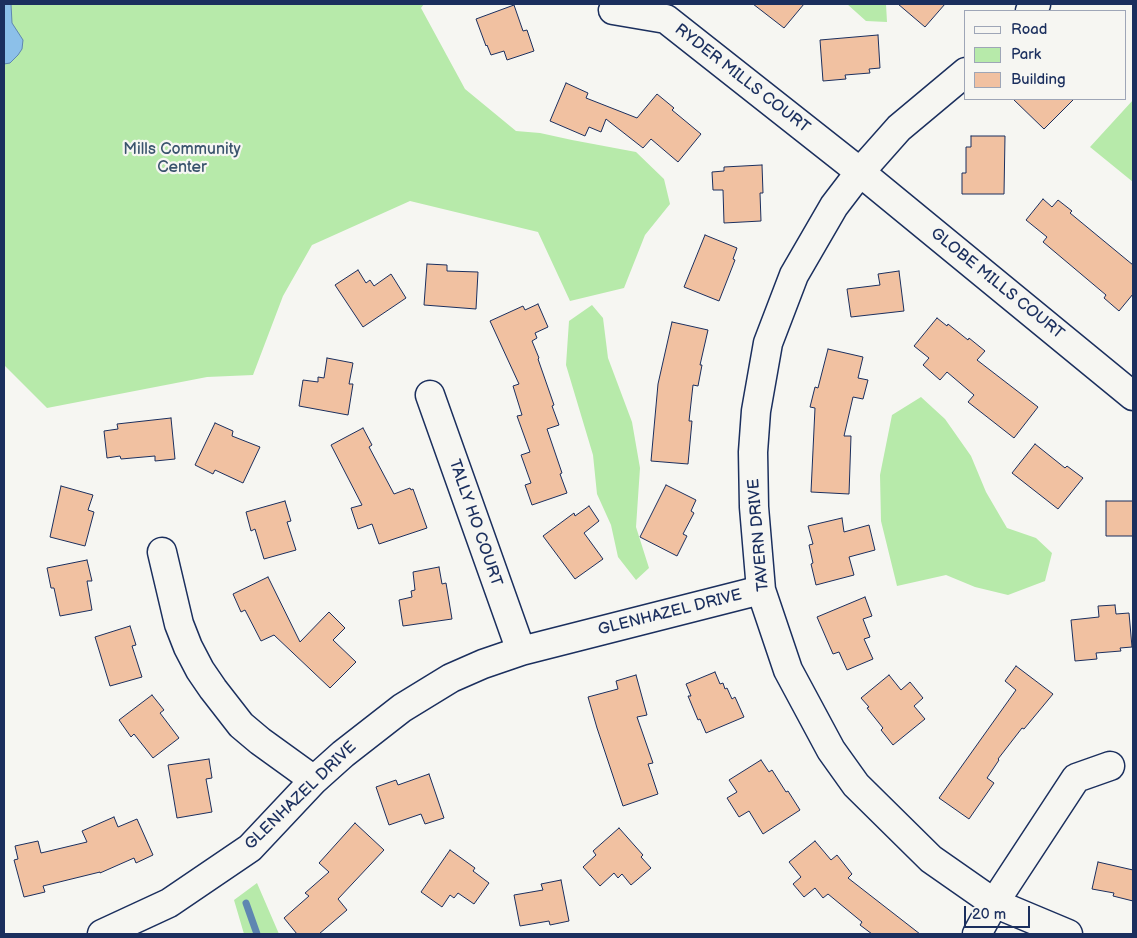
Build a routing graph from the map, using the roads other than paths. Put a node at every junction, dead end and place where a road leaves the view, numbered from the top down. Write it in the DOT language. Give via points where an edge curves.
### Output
graph roads {
  1 [pos="613,10"];
  2 [pos="964,74"];
  3 [pos="860,172"];
  4 [pos="430,395"];
  5 [pos="1133,396"];
  6 [pos="162,552"];
  7 [pos="762,590"];
  8 [pos="521,651"];
  9 [pos="1110,766"];
  10 [pos="314,780"];
  11 [pos="994,903"];
  12 [pos="102,934"];
  13 [pos="977,934"];
  14 [pos="1068,934"];
  1 -- 3 [label="street, RYDER MILLS COURT" via="666,19"];
  2 -- 3 [label="street, TAVERN DRIVE" via="899,128"];
  3 -- 5 [label="street, GLOBE MILLS COURT"];
  3 -- 7 [label="street, TAVERN DRIVE" via="834,206 794,276 768,343 756,411 753,452 754,507"];
  4 -- 8 [label="street, TALLY HO COURT"];
  6 -- 10 [label="street" via="179,624 204,676 241,725"];
  7 -- 8 [label="street, GLENHAZEL DRIVE"];
  7 -- 11 [label="street, TAVERN DRIVE" via="788,670 831,750 856,785 931,859"];
  8 -- 10 [label="street, GLENHAZEL DRIVE" via="451,678 402,708"];
  9 -- 11 [label="street" via="1076,778"];
  10 -- 12 [label="street, GLENHAZEL DRIVE" via="250,848 170,903"];
  11 -- 13 [label="street"];
  11 -- 14 [label="street, TAVERN DRIVE"];
}
